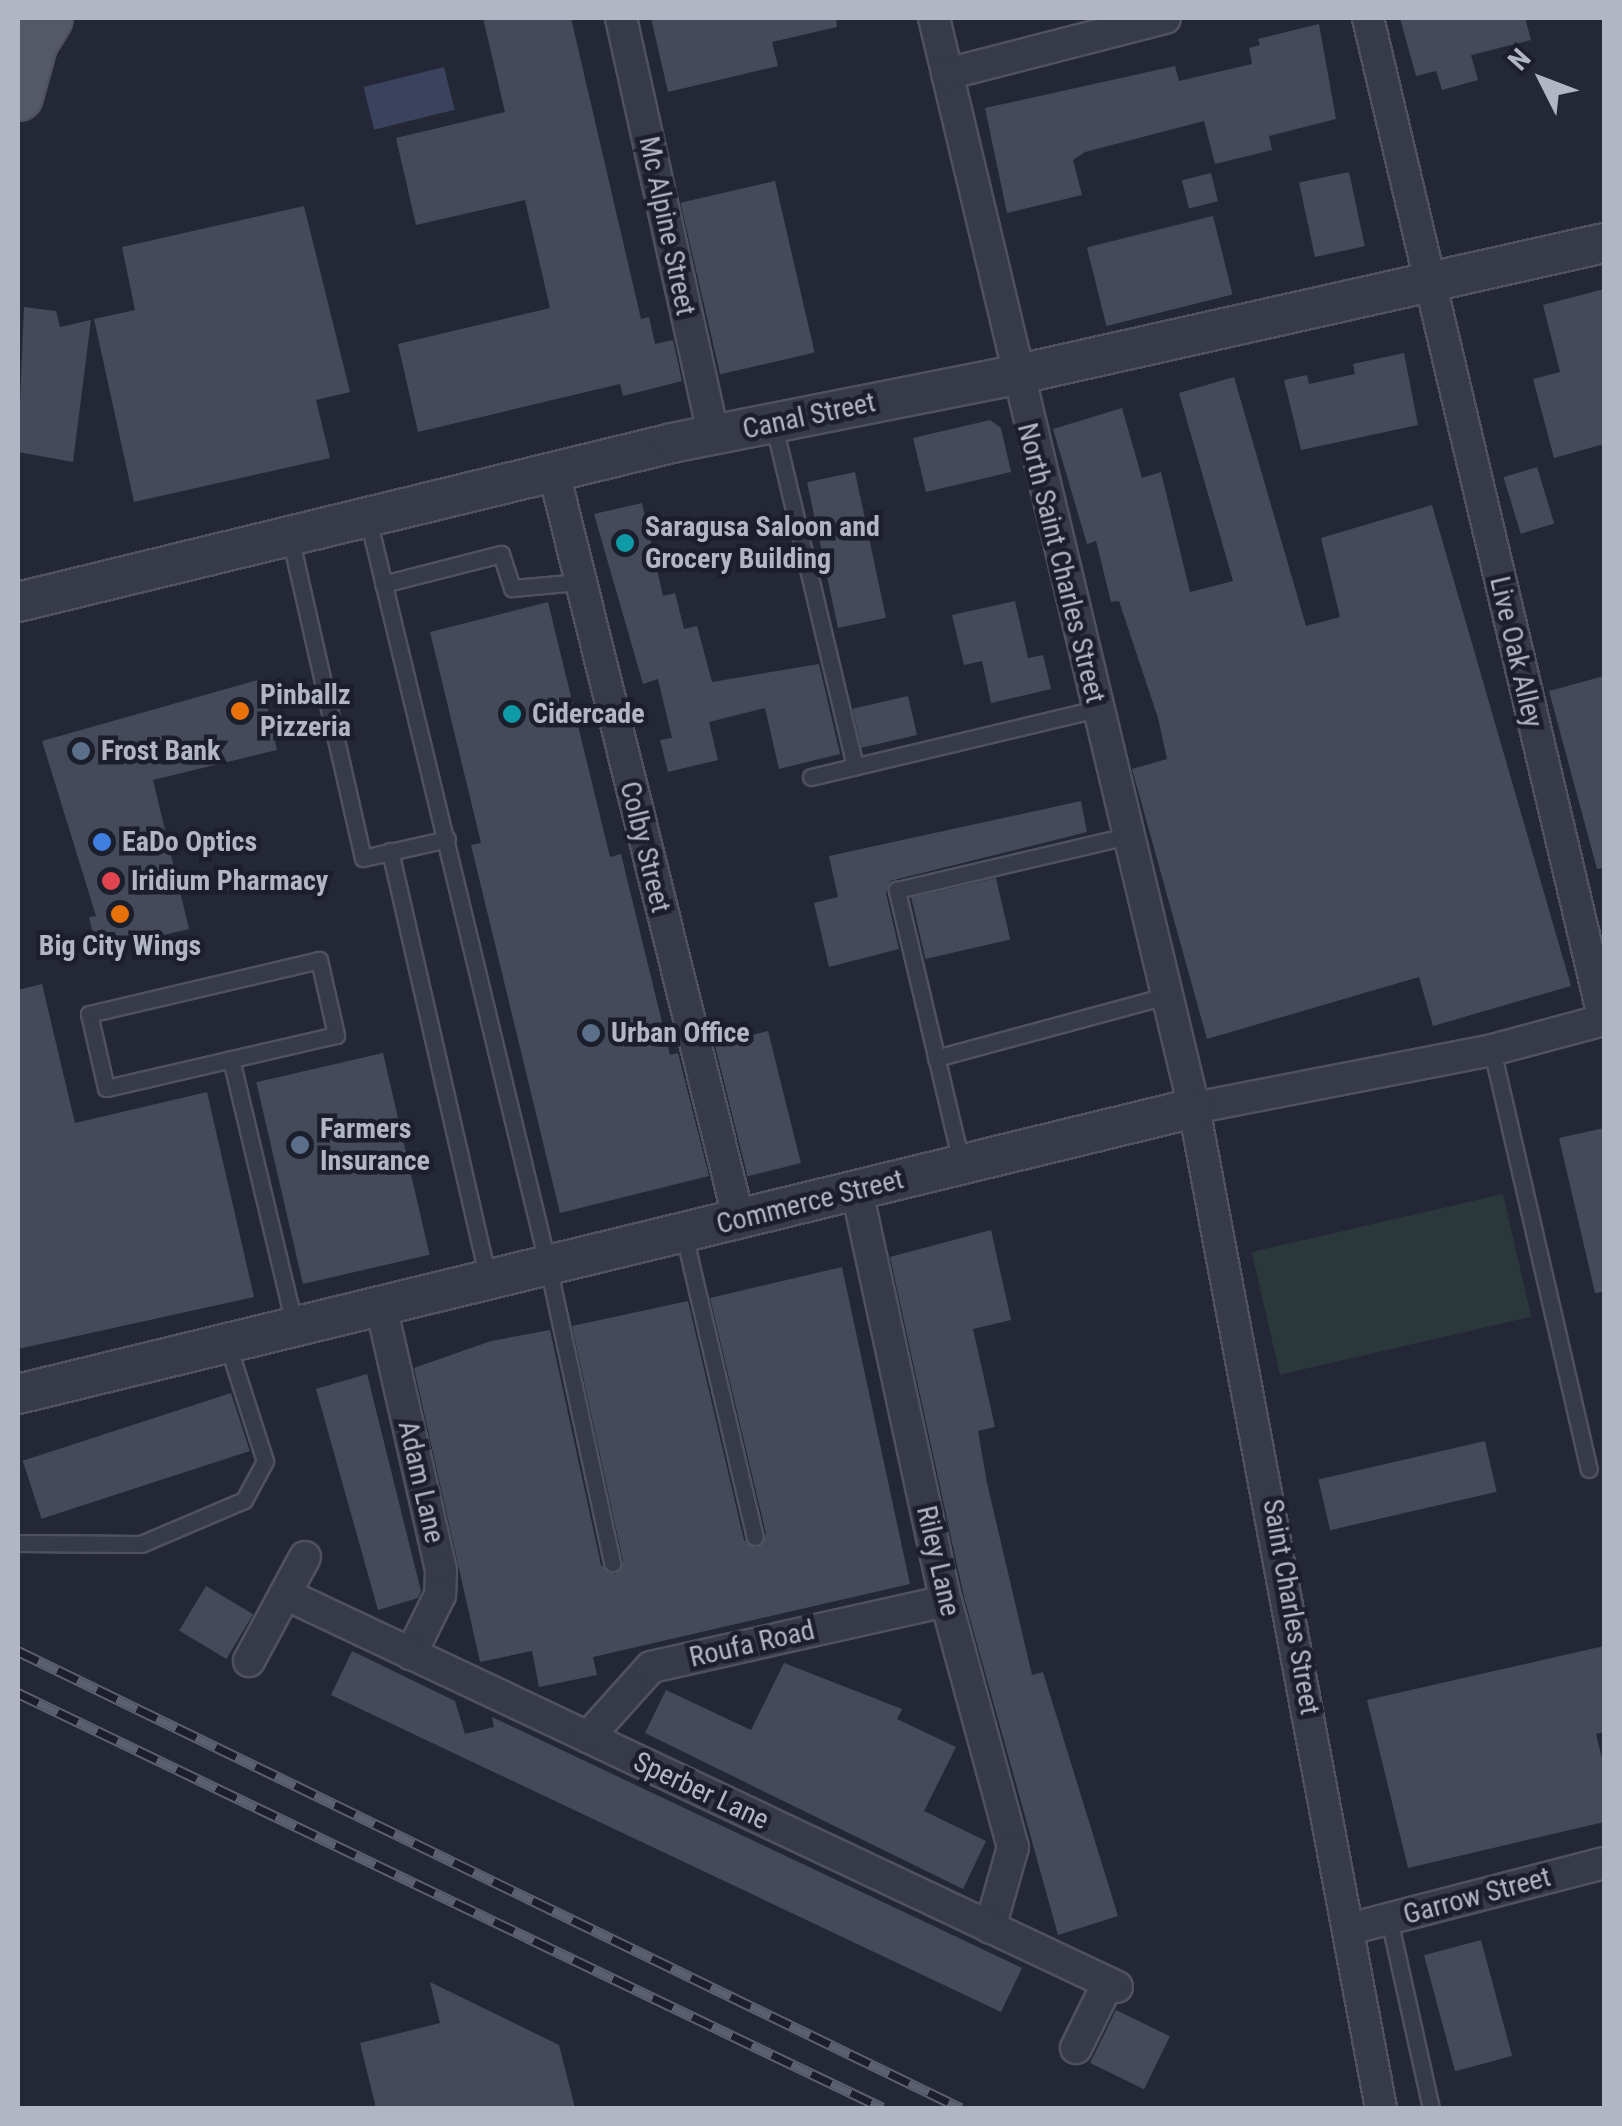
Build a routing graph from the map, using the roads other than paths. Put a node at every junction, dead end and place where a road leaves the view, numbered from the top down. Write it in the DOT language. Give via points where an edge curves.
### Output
graph roads {
  1 [pos="48,18"];
  2 [pos="621,18"];
  3 [pos="934,18"];
  4 [pos="1165,18"];
  5 [pos="1368,18"];
  6 [pos="947,74"];
  7 [pos="18,96"];
  8 [pos="1604,243"];
  9 [pos="1428,283"];
  10 [pos="1016,376"];
  11 [pos="774,426"];
  12 [pos="713,434"];
  13 [pos="554,472"];
  14 [pos="368,519"];
  15 [pos="290,537"];
  16 [pos="579,582"];
  17 [pos="384,584"];
  18 [pos="18,602"];
  19 [pos="1096,709"];
  20 [pos="855,766"];
  21 [pos="810,777"];
  22 [pos="1128,836"];
  23 [pos="447,839"];
  24 [pos="390,851"];
  25 [pos="1166,996"];
  26 [pos="1604,1020"];
  27 [pos="1492,1050"];
  28 [pos="936,1058"];
  29 [pos="231,1059"];
  30 [pos="1194,1108"];
  31 [pos="962,1166"];
  32 [pos="857,1191"];
  33 [pos="738,1220"];
  34 [pos="684,1233"];
  35 [pos="548,1266"];
  36 [pos="488,1280"];
  37 [pos="381,1306"];
  38 [pos="294,1327"];
  39 [pos="227,1343"];
  40 [pos="18,1394"];
  41 [pos="1590,1469"];
  42 [pos="755,1538"];
  43 [pos="18,1543"];
  44 [pos="305,1557"];
  45 [pos="612,1563"];
  46 [pos="285,1594"];
  47 [pos="946,1601"];
  48 [pos="411,1654"];
  49 [pos="250,1662"];
  50 [pos="588,1737"];
  51 [pos="1604,1863"];
  52 [pos="1388,1919"];
  53 [pos="990,1928"];
  54 [pos="1349,1929"];
  55 [pos="1076,2048"];
  56 [pos="1381,2108"];
  57 [pos="1430,2108"];
  1 -- 7 [label="main road" via="33,42"];
  2 -- 12 [label="street, Mc Alpine Street"];
  3 -- 6 [label="street, North Saint Charles Street"];
  4 -- 6 [label="street"];
  5 -- 9 [label="street, Live Oak Alley"];
  6 -- 10 [label="street, North Saint Charles Street"];
  8 -- 9 [label="street, Canal Street"];
  9 -- 10 [label="street, Canal Street"];
  9 -- 26 [label="street, Live Oak Alley"];
  10 -- 11 [label="street, Canal Street"];
  10 -- 19 [label="street, North Saint Charles Street"];
  11 -- 12 [label="street, Canal Street"];
  11 -- 20 [label="lane"];
  12 -- 13 [label="street, Canal Street"];
  13 -- 14 [label="street, Canal Street"];
  13 -- 16 [label="street, Colby Street"];
  14 -- 15 [label="street, Canal Street"];
  14 -- 17 [label="lane"];
  15 -- 18 [label="street, Canal Street"];
  15 -- 24 [label="lane" via="364,858"];
  16 -- 17 [label="lane" via="512,588 501,554"];
  16 -- 33 [label="street, Colby Street"];
  17 -- 23 [label="lane"];
  19 -- 20 [label="lane"];
  19 -- 22 [label="street, North Saint Charles Street"];
  20 -- 21 [label="lane"];
  22 -- 25 [label="street, North Saint Charles Street"];
  22 -- 28 [label="lane" via="897,890"];
  23 -- 24 [label="lane"];
  23 -- 35 [label="lane"];
  24 -- 36 [label="lane"];
  25 -- 28 [label="lane"];
  25 -- 30 [label="street, North Saint Charles Street"];
  26 -- 27 [label="street, Commerce Street"];
  27 -- 30 [label="street, Commerce Street"];
  27 -- 41 [label="lane"];
  28 -- 31 [label="lane"];
  29 -- 29 [label="lane" via="106,1088 89,1014 319,960 336,1035"];
  29 -- 38 [label="lane"];
  30 -- 31 [label="street, Commerce Street"];
  30 -- 54 [label="street, Saint Charles Street"];
  31 -- 32 [label="street, Commerce Street"];
  32 -- 33 [label="street, Commerce Street"];
  32 -- 47 [label="street, Riley Lane"];
  33 -- 34 [label="street, Commerce Street"];
  34 -- 35 [label="street, Commerce Street"];
  34 -- 42 [label="lane"];
  35 -- 36 [label="street, Commerce Street"];
  35 -- 45 [label="lane"];
  36 -- 37 [label="street, Commerce Street"];
  37 -- 38 [label="street, Commerce Street"];
  37 -- 48 [label="street, Adam Lane" via="441,1570 440,1595"];
  38 -- 39 [label="street, Commerce Street"];
  39 -- 40 [label="street, Commerce Street"];
  39 -- 43 [label="lane" via="265,1461 244,1500 141,1544"];
  44 -- 46 [label="street"];
  46 -- 48 [label="street, Sperber Lane"];
  46 -- 49 [label="street"];
  47 -- 50 [label="street, Roufa Road" via="651,1667"];
  47 -- 53 [label="street, Riley Lane" via="1013,1847"];
  48 -- 50 [label="street, Sperber Lane"];
  50 -- 53 [label="street, Sperber Lane"];
  51 -- 52 [label="street, Garrow Street"];
  52 -- 54 [label="street, Garrow Street"];
  52 -- 57 [label="lane"];
  53 -- 55 [label="street, Sperber Lane" via="1112,1985"];
  54 -- 56 [label="street, Saint Charles Street"];
}
